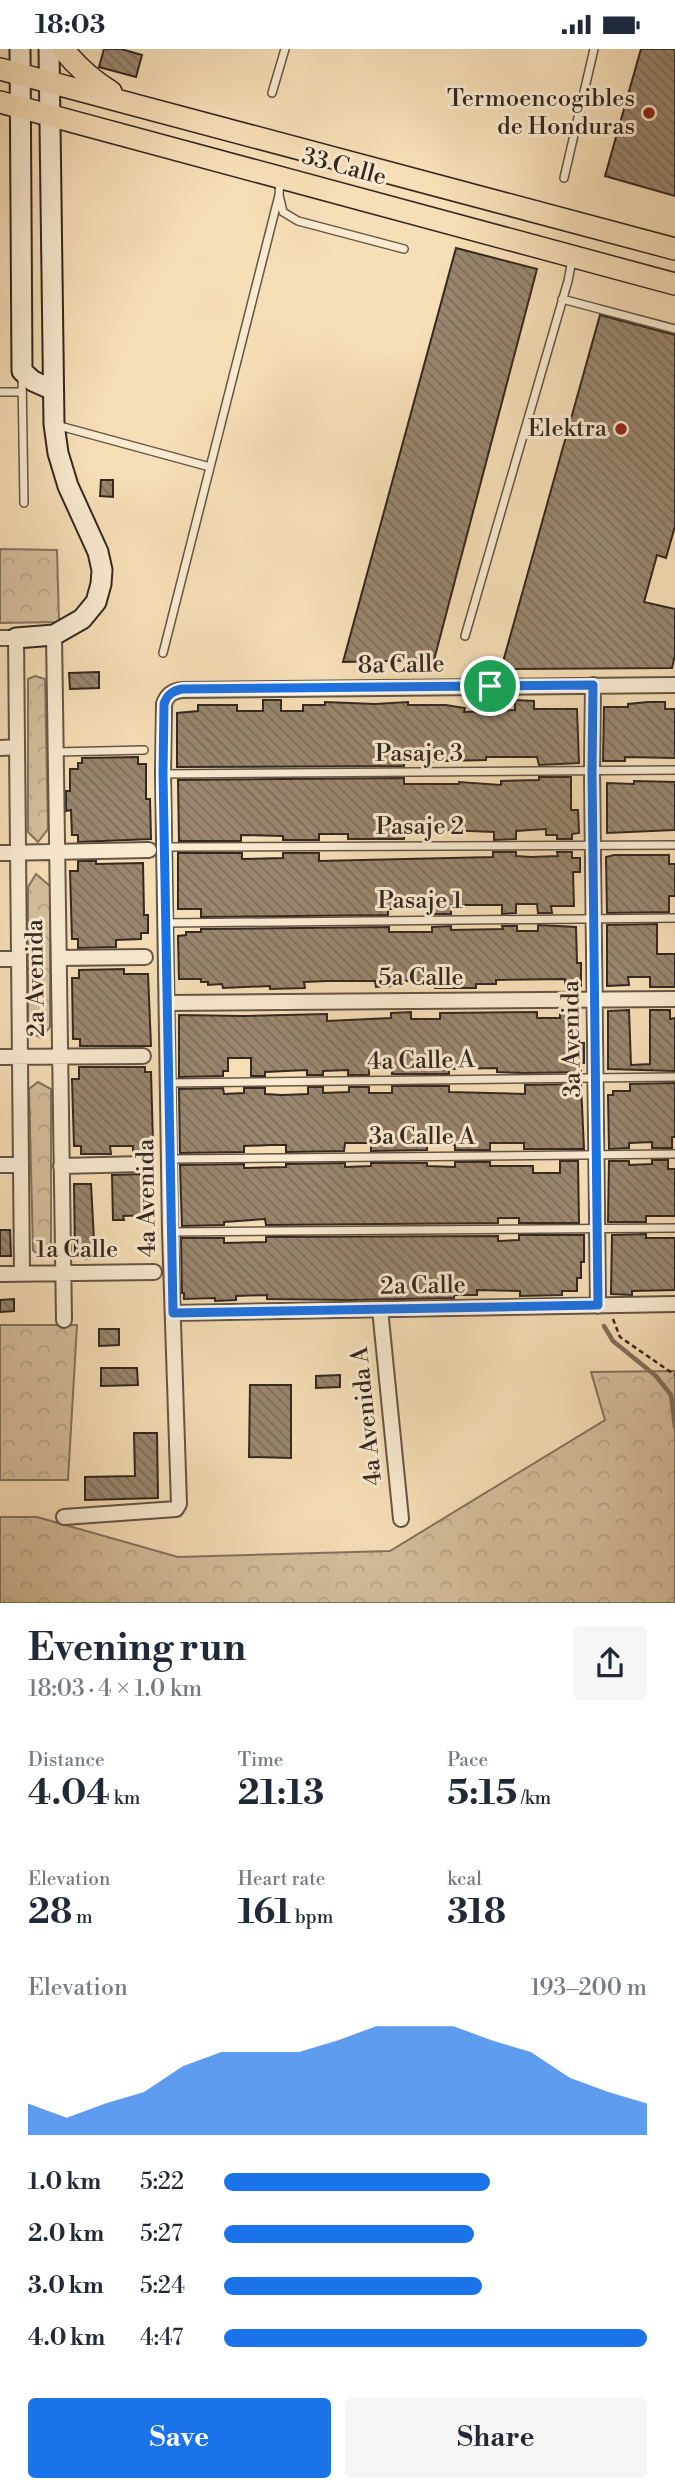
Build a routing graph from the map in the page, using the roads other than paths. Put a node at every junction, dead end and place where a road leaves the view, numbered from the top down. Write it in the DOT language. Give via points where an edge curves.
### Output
graph roads {
  1 [pos="20,49"];
  2 [pos="48,49"];
  3 [pos="63,49"];
  4 [pos="285,49"];
  5 [pos="594,49"];
  6 [pos="10,72"];
  7 [pos="49,82"];
  8 [pos="272,93"];
  9 [pos="139,104"];
  10 [pos="10,105"];
  11 [pos="50,116"];
  12 [pos="564,178"];
  13 [pos="280,186"];
  14 [pos="404,249"];
  15 [pos="675,249"];
  16 [pos="572,255"];
  17 [pos="675,284"];
  18 [pos="562,299"];
  19 [pos="675,329"];
  20 [pos="22,371"];
  21 [pos="53,390"];
  22 [pos="0,392"];
  23 [pos="22,392"];
  24 [pos="54,424"];
  25 [pos="210,467"];
  26 [pos="24,503"];
  27 [pos="54,635"];
  28 [pos="465,636"];
  29 [pos="8,638"];
  30 [pos="163,653"];
  31 [pos="593,685"];
  32 [pos="675,685"];
  33 [pos="170,693"];
  34 [pos="17,747"];
  35 [pos="0,748"];
  36 [pos="144,750"];
  37 [pos="56,752"];
  38 [pos="675,770"];
  39 [pos="592,772"];
  40 [pos="163,774"];
  41 [pos="675,845"];
  42 [pos="593,846"];
  43 [pos="164,847"];
  44 [pos="149,850"];
  45 [pos="57,852"];
  46 [pos="0,853"];
  47 [pos="18,853"];
  48 [pos="675,918"];
  49 [pos="593,919"];
  50 [pos="165,923"];
  51 [pos="145,957"];
  52 [pos="59,958"];
  53 [pos="0,959"];
  54 [pos="19,959"];
  55 [pos="675,999"];
  56 [pos="594,1000"];
  57 [pos="167,1003"];
  58 [pos="60,1056"];
  59 [pos="143,1056"];
  60 [pos="0,1057"];
  61 [pos="20,1057"];
  62 [pos="675,1077"];
  63 [pos="595,1078"];
  64 [pos="168,1083"];
  65 [pos="675,1154"];
  66 [pos="596,1155"];
  67 [pos="169,1159"];
  68 [pos="143,1164"];
  69 [pos="0,1165"];
  70 [pos="21,1165"];
  71 [pos="61,1166"];
  72 [pos="597,1228"];
  73 [pos="675,1228"];
  74 [pos="170,1231"];
  75 [pos="154,1272"];
  76 [pos="0,1273"];
  77 [pos="22,1273"];
  78 [pos="63,1273"];
  79 [pos="675,1304"];
  80 [pos="604,1305"];
  81 [pos="380,1309"];
  82 [pos="173,1313"];
  83 [pos="64,1320"];
  84 [pos="64,1517"];
  85 [pos="401,1518"];
  1 -- 6 [label="street"];
  2 -- 7 [label="street"];
  3 -- 9 [label="main road" via="94,82"];
  4 -- 8 [label="lane"];
  5 -- 12 [label="lane"];
  6 -- 7 [label="main road, 33 Calle"];
  6 -- 10 [label="street"];
  7 -- 9 [label="main road, 33 Calle"];
  7 -- 11 [label="street"];
  9 -- 15 [label="main road, 33 Calle"];
  10 -- 11 [label="main road, 33 Calle"];
  10 -- 20 [label="street"];
  11 -- 13 [label="main road, 33 Calle"];
  11 -- 21 [label="street"];
  13 -- 14 [label="lane" via="284,212 298,221"];
  13 -- 16 [label="main road, 33 Calle"];
  13 -- 25 [label="lane"];
  16 -- 17 [label="main road, 33 Calle"];
  16 -- 18 [label="lane"];
  18 -- 19 [label="lane"];
  18 -- 28 [label="lane"];
  20 -- 21 [label="street"];
  20 -- 23 [label="lane"];
  21 -- 24 [label="street"];
  22 -- 23 [label="lane"];
  23 -- 26 [label="lane"];
  24 -- 25 [label="lane"];
  24 -- 27 [label="street" via="68,486 102,570 96,602 82,619"];
  25 -- 30 [label="lane"];
  27 -- 29 [label="street"];
  27 -- 37 [label="street, 2a Avenida"];
  29 -- 34 [label="street, 2a Avenida"];
  31 -- 32 [label="street, 8a Calle"];
  31 -- 33 [label="street, 8a Calle" via="182,689"];
  31 -- 39 [label="street, 3a Avenida"];
  33 -- 40 [label="street, 4a Avenida" via="164,704"];
  34 -- 35 [label="street"];
  34 -- 47 [label="street, 2a Avenida"];
  36 -- 37 [label="lane"];
  37 -- 45 [label="street, 2a Avenida"];
  38 -- 39 [label="lane, Pasaje 3"];
  39 -- 40 [label="lane, Pasaje 3"];
  39 -- 42 [label="street, 3a Avenida"];
  40 -- 43 [label="street, 4a Avenida"];
  41 -- 42 [label="lane, Pasaje 2"];
  42 -- 43 [label="lane, Pasaje 2"];
  42 -- 49 [label="street, 3a Avenida"];
  43 -- 50 [label="street, 4a Avenida"];
  44 -- 45 [label="street"];
  45 -- 47 [label="street"];
  45 -- 52 [label="street, 2a Avenida"];
  46 -- 47 [label="street"];
  47 -- 54 [label="street, 2a Avenida"];
  48 -- 49 [label="lane, Pasaje 1"];
  49 -- 50 [label="lane, Pasaje 1"];
  49 -- 56 [label="street, 3a Avenida"];
  50 -- 57 [label="street, 4a Avenida"];
  51 -- 52 [label="street"];
  52 -- 58 [label="street, 2a Avenida"];
  53 -- 54 [label="street"];
  54 -- 61 [label="street, 2a Avenida"];
  55 -- 56 [label="street, 5a Calle"];
  56 -- 57 [label="street, 5a Calle"];
  56 -- 63 [label="street, 3a Avenida"];
  57 -- 64 [label="street, 4a Avenida"];
  58 -- 59 [label="street"];
  58 -- 61 [label="street"];
  58 -- 71 [label="street, 2a Avenida"];
  60 -- 61 [label="street"];
  61 -- 70 [label="street, 2a Avenida"];
  62 -- 63 [label="lane, 4a Calle A"];
  63 -- 64 [label="lane, 4a Calle A"];
  63 -- 66 [label="street, 3a Avenida"];
  64 -- 67 [label="street, 4a Avenida"];
  65 -- 66 [label="lane, 3a Calle A"];
  66 -- 67 [label="lane, 3a Calle A"];
  66 -- 72 [label="street, 3a Avenida"];
  67 -- 74 [label="street, 4a Avenida"];
  68 -- 71 [label="street"];
  69 -- 70 [label="street"];
  70 -- 77 [label="street, 2a Avenida"];
  71 -- 78 [label="street, 2a Avenida"];
  72 -- 73 [label="lane"];
  72 -- 74 [label="lane"];
  72 -- 80 [label="street, 3a Avenida"];
  74 -- 82 [label="street, 4a Avenida"];
  75 -- 78 [label="street, 1a Calle"];
  76 -- 77 [label="street, 1a Calle"];
  77 -- 78 [label="street, 1a Calle"];
  78 -- 83 [label="street, 2a Avenida"];
  79 -- 80 [label="street, 2a Calle"];
  80 -- 81 [label="street, 2a Calle"];
  81 -- 82 [label="street, 2a Calle"];
  81 -- 85 [label="street, 4a Avenida A"];
  82 -- 84 [label="street, 4a Avenida" via="179,1504 176,1509"];
}
